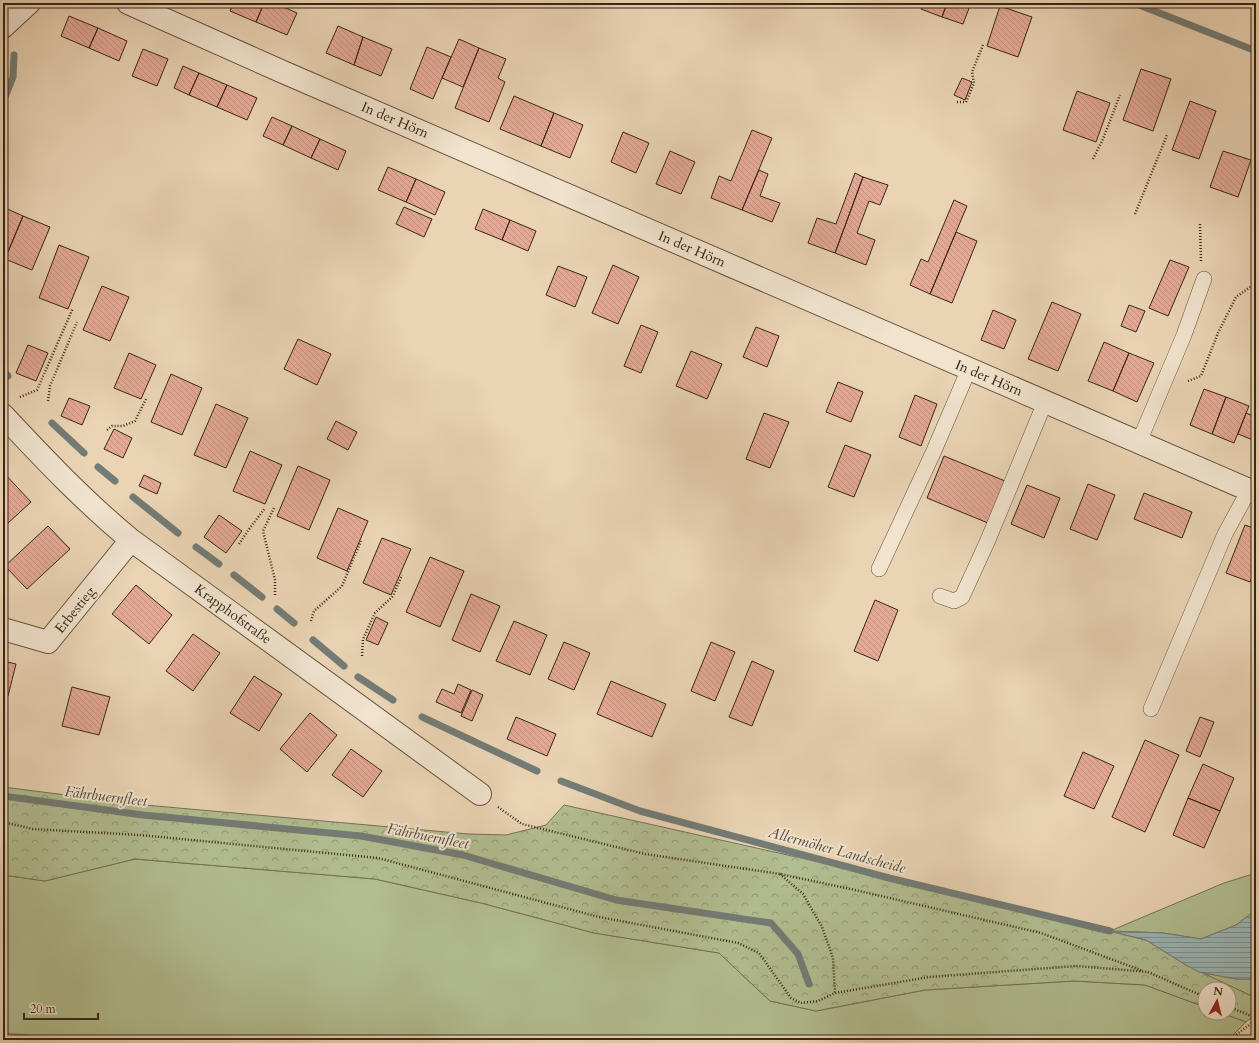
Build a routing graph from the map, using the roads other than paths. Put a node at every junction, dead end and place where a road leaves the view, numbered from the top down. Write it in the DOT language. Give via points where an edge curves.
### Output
graph roads {
  1 [pos="30,3"];
  2 [pos="128,3"];
  3 [pos="3,26"];
  4 [pos="1204,279"];
  5 [pos="969,369"];
  6 [pos="1044,402"];
  7 [pos="3,415"];
  8 [pos="1139,442"];
  9 [pos="1252,492"];
  10 [pos="131,540"];
  11 [pos="879,569"];
  12 [pos="940,596"];
  13 [pos="3,629"];
  14 [pos="1151,709"];
  15 [pos="480,794"];
  1 -- 3 [label="street"];
  2 -- 5 [label="street, In der Hörn"];
  4 -- 8 [label="lane" via="1184,335"];
  5 -- 6 [label="street, In der Hörn"];
  5 -- 11 [label="lane"];
  6 -- 8 [label="street, In der Hörn"];
  6 -- 12 [label="lane" via="962,597 954,601"];
  7 -- 10 [label="street, Krapphofstraße" via="74,489"];
  8 -- 9 [label="street, In der Hörn"];
  9 -- 14 [label="lane" via="1224,534"];
  10 -- 13 [label="street, Erbestieg" via="48,642"];
  10 -- 15 [label="street, Krapphofstraße"];
}
